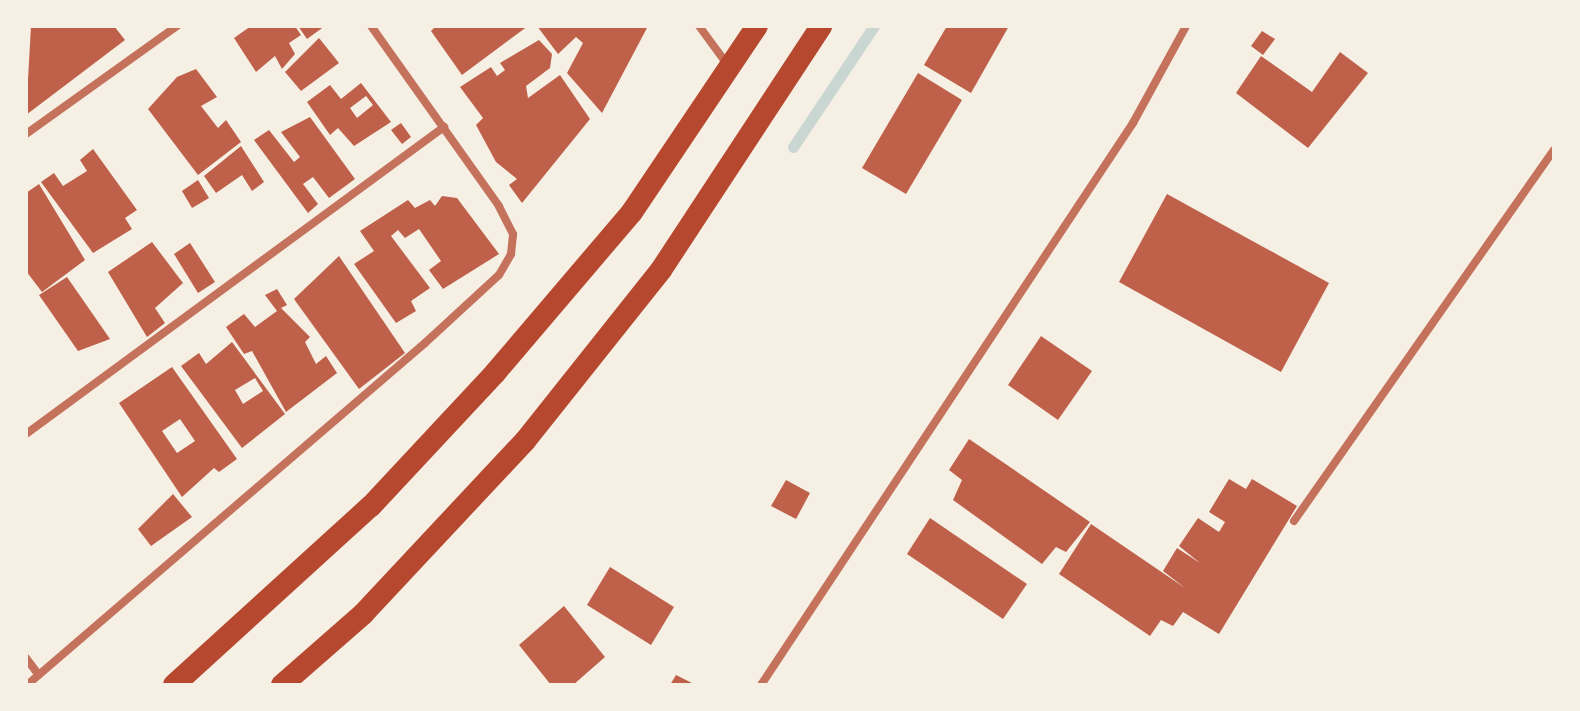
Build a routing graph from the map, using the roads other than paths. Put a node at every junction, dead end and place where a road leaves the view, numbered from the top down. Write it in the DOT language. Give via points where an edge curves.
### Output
graph roads {
  1 [pos="177,26"];
  2 [pos="371,26"];
  3 [pos="699,26"];
  4 [pos="821,26"];
  5 [pos="1186,26"];
  6 [pos="754,31"];
  7 [pos="729,66"];
  8 [pos="444,127"];
  9 [pos="26,134"];
  10 [pos="1554,150"];
  11 [pos="26,434"];
  12 [pos="1294,521"];
  13 [pos="26,658"];
  14 [pos="39,675"];
  15 [pos="27,685"];
  16 [pos="174,685"];
  17 [pos="282,685"];
  18 [pos="761,685"];
  1 -- 9 [label="street"];
  2 -- 8 [label="street"];
  3 -- 7 [label="street"];
  4 -- 17 [label="highway" via="661,270 525,441 363,614"];
  5 -- 18 [label="street" via="1133,123"];
  6 -- 7 [label="highway"];
  7 -- 16 [label="highway" via="632,212 495,373 371,506"];
  8 -- 11 [label="street"];
  8 -- 14 [label="street" via="513,234 499,275"];
  10 -- 12 [label="street"];
  13 -- 14 [label="street"];
  14 -- 15 [label="street"];
}
